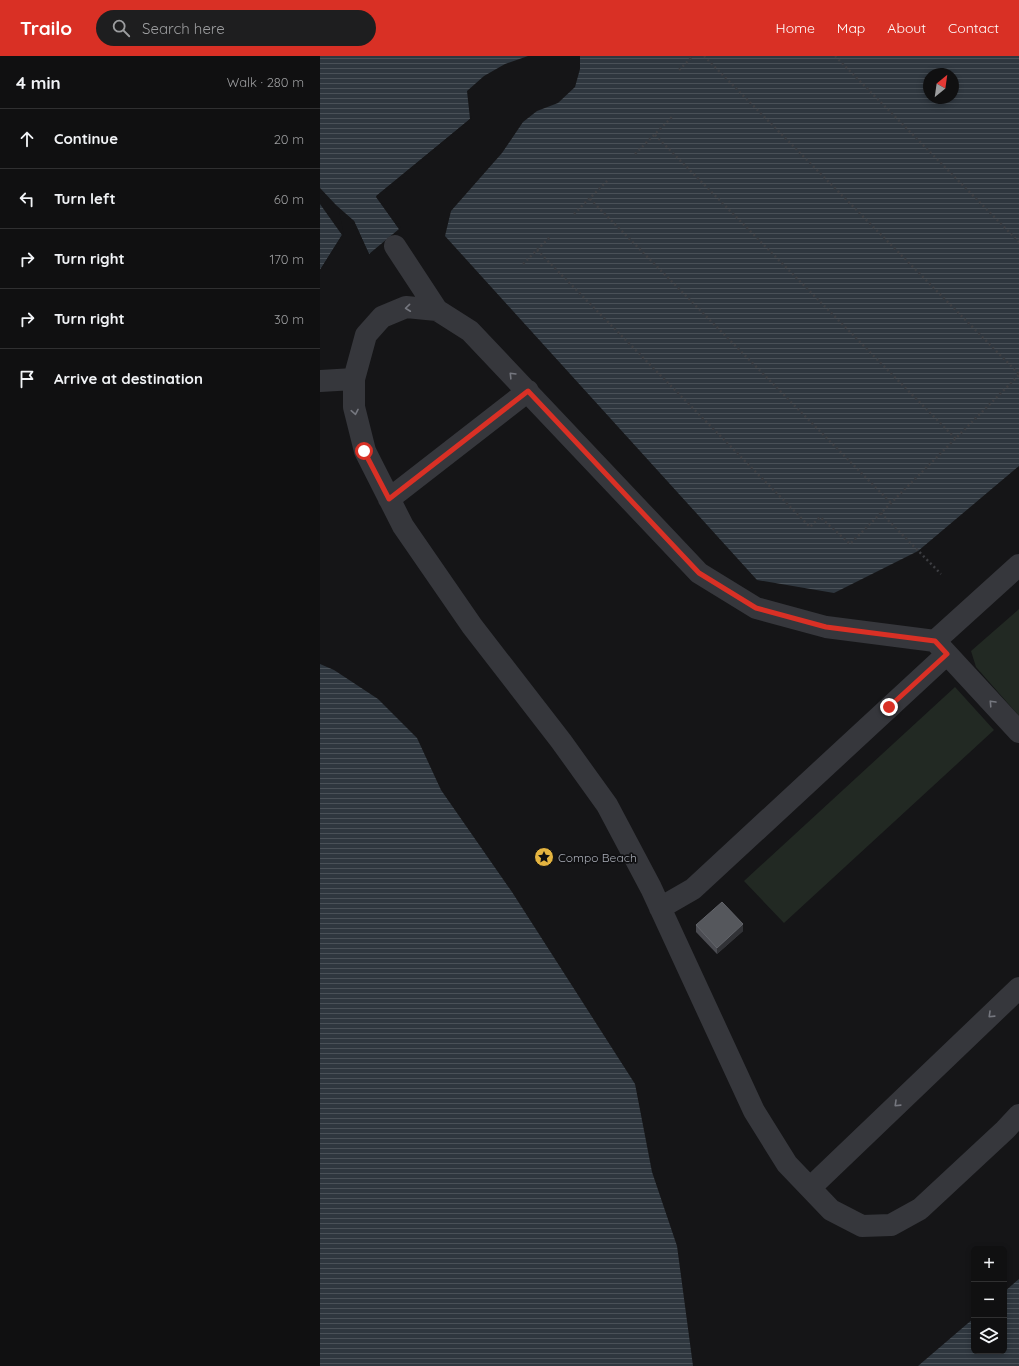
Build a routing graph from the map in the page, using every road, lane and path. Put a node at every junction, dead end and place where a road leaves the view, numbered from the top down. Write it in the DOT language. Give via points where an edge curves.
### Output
graph roads {
  1 [pos="693,56"];
  2 [pos="704,56"];
  3 [pos="835,56"];
  4 [pos="679,70"];
  5 [pos="674,115"];
  6 [pos="655,135"];
  7 [pos="635,154"];
  8 [pos="608,180"];
  9 [pos="590,199"];
  10 [pos="574,214"];
  11 [pos="550,237"];
  12 [pos="1019,242"];
  13 [pos="395,246"];
  14 [pos="537,250"];
  15 [pos="523,264"];
  16 [pos="437,310"];
  17 [pos="1019,375"];
  18 [pos="354,378"];
  19 [pos="320,381"];
  20 [pos="528,391"];
  21 [pos="956,439"];
  22 [pos="389,499"];
  23 [pos="891,503"];
  24 [pos="880,513"];
  25 [pos="1019,565"];
  26 [pos="941,574"];
  27 [pos="941,648"];
  28 [pos="1019,732"];
  29 [pos="660,908"];
  30 [pos="1019,988"];
  31 [pos="1019,1115"];
  32 [pos="810,1188"];
  1 -- 4 [label="path"];
  2 -- 17 [label="path"];
  3 -- 12 [label="path"];
  5 -- 6 [label="path"];
  6 -- 7 [label="path"];
  6 -- 21 [label="path"];
  8 -- 9 [label="path"];
  9 -- 10 [label="path"];
  9 -- 23 [label="path"];
  11 -- 14 [label="path"];
  13 -- 16 [label="lane"];
  14 -- 15 [label="path"];
  14 -- 24 [label="path" via="810,527 820,517 850,544"];
  16 -- 18 [label="lane, one-way" via="406,307 382,317 366,335"];
  20 -- 16 [label="lane, one-way" via="470,331"];
  17 -- 21 [label="path"];
  18 -- 19 [label="lane"];
  18 -- 22 [label="lane, one-way" via="354,407 364,451"];
  20 -- 22 [label="lane"];
  20 -- 27 [label="lane" via="699,573 756,608 826,627"];
  21 -- 23 [label="path"];
  22 -- 29 [label="lane" via="403,526 472,626 607,805"];
  23 -- 24 [label="path"];
  24 -- 26 [label="path"];
  25 -- 27 [label="lane"];
  28 -- 27 [label="lane, one-way"];
  27 -- 29 [label="lane" via="693,889"];
  29 -- 32 [label="lane" via="754,1111 787,1164"];
  30 -- 32 [label="lane, one-way"];
  31 -- 32 [label="lane" via="920,1209 891,1225 862,1226 831,1210"];
}
